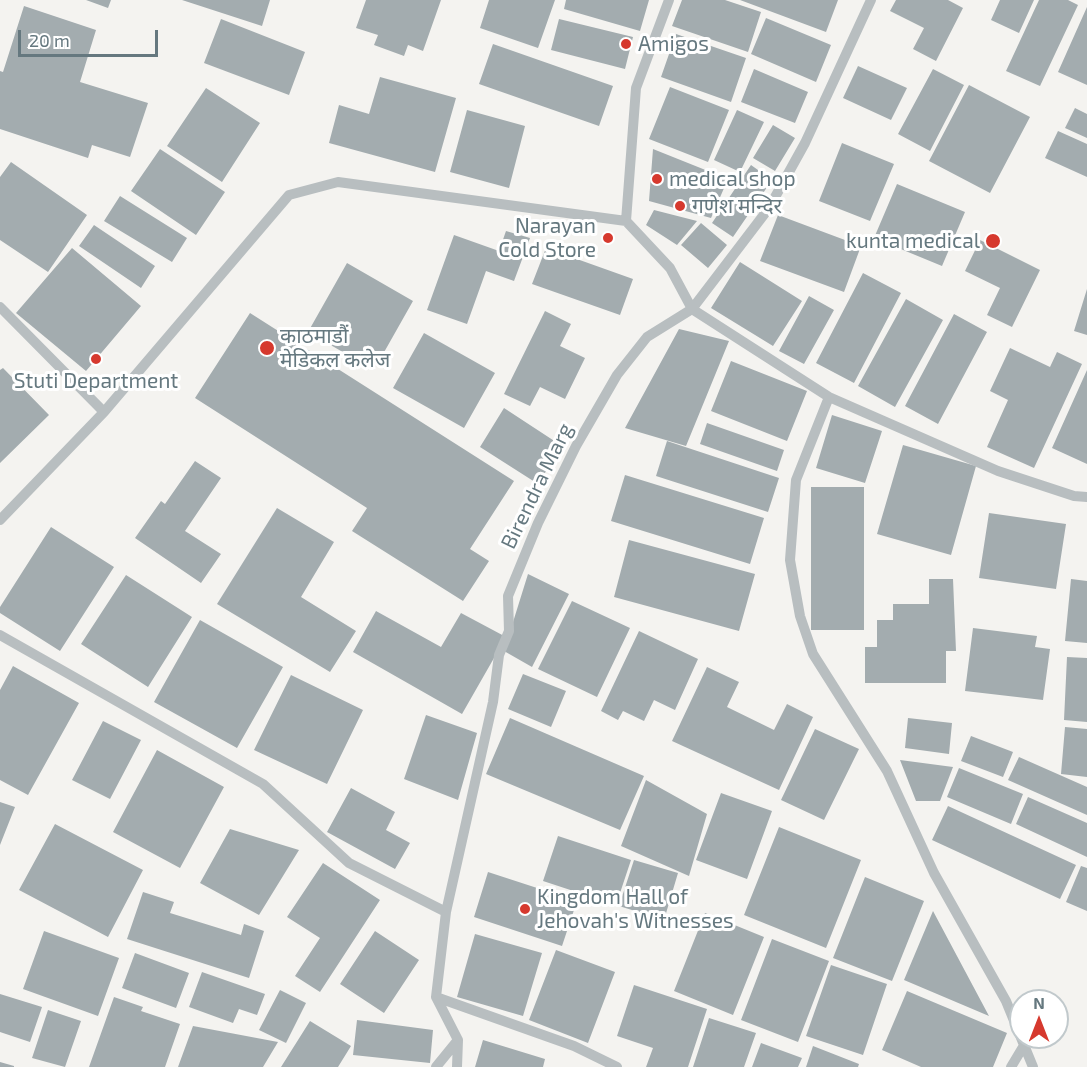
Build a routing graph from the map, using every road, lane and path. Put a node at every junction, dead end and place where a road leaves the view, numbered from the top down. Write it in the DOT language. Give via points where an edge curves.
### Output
graph roads {
  1 [pos="669,0"];
  2 [pos="871,0"];
  3 [pos="626,222"];
  4 [pos="0,307"];
  5 [pos="692,309"];
  6 [pos="829,397"];
  7 [pos="104,412"];
  8 [pos="1087,497"];
  9 [pos="0,520"];
  10 [pos="0,635"];
  11 [pos="446,912"];
  12 [pos="436,997"];
  13 [pos="1009,1008"];
  14 [pos="458,1040"];
  15 [pos="1022,1049"];
  16 [pos="1024,1049"];
  17 [pos="435,1067"];
  18 [pos="457,1067"];
  19 [pos="617,1067"];
  20 [pos="1011,1067"];
  21 [pos="1033,1067"];
  1 -- 3 [label="street" via="636,88"];
  2 -- 5 [label="street, Birendra Marg" via="805,143 769,208"];
  3 -- 5 [label="street" via="670,268"];
  3 -- 7 [label="street" via="338,182 289,195"];
  4 -- 7 [label="street"];
  5 -- 6 [label="street"];
  5 -- 11 [label="street, Birendra Marg" via="647,337 617,375 538,523 508,596 509,631 499,655"];
  6 -- 8 [label="street" via="998,471"];
  6 -- 13 [label="street" via="796,480 789,560 800,616 813,654 887,771 934,873"];
  7 -- 9 [label="street"];
  10 -- 11 [label="street" via="263,784 349,863"];
  11 -- 12 [label="street, Birendra Marg"];
  12 -- 14 [label="street"];
  12 -- 19 [label="street" via="574,1046"];
  14 -- 17 [label="street"];
  14 -- 18 [label="street"];
  15 -- 20 [label="street"];
  16 -- 21 [label="street"];
}
